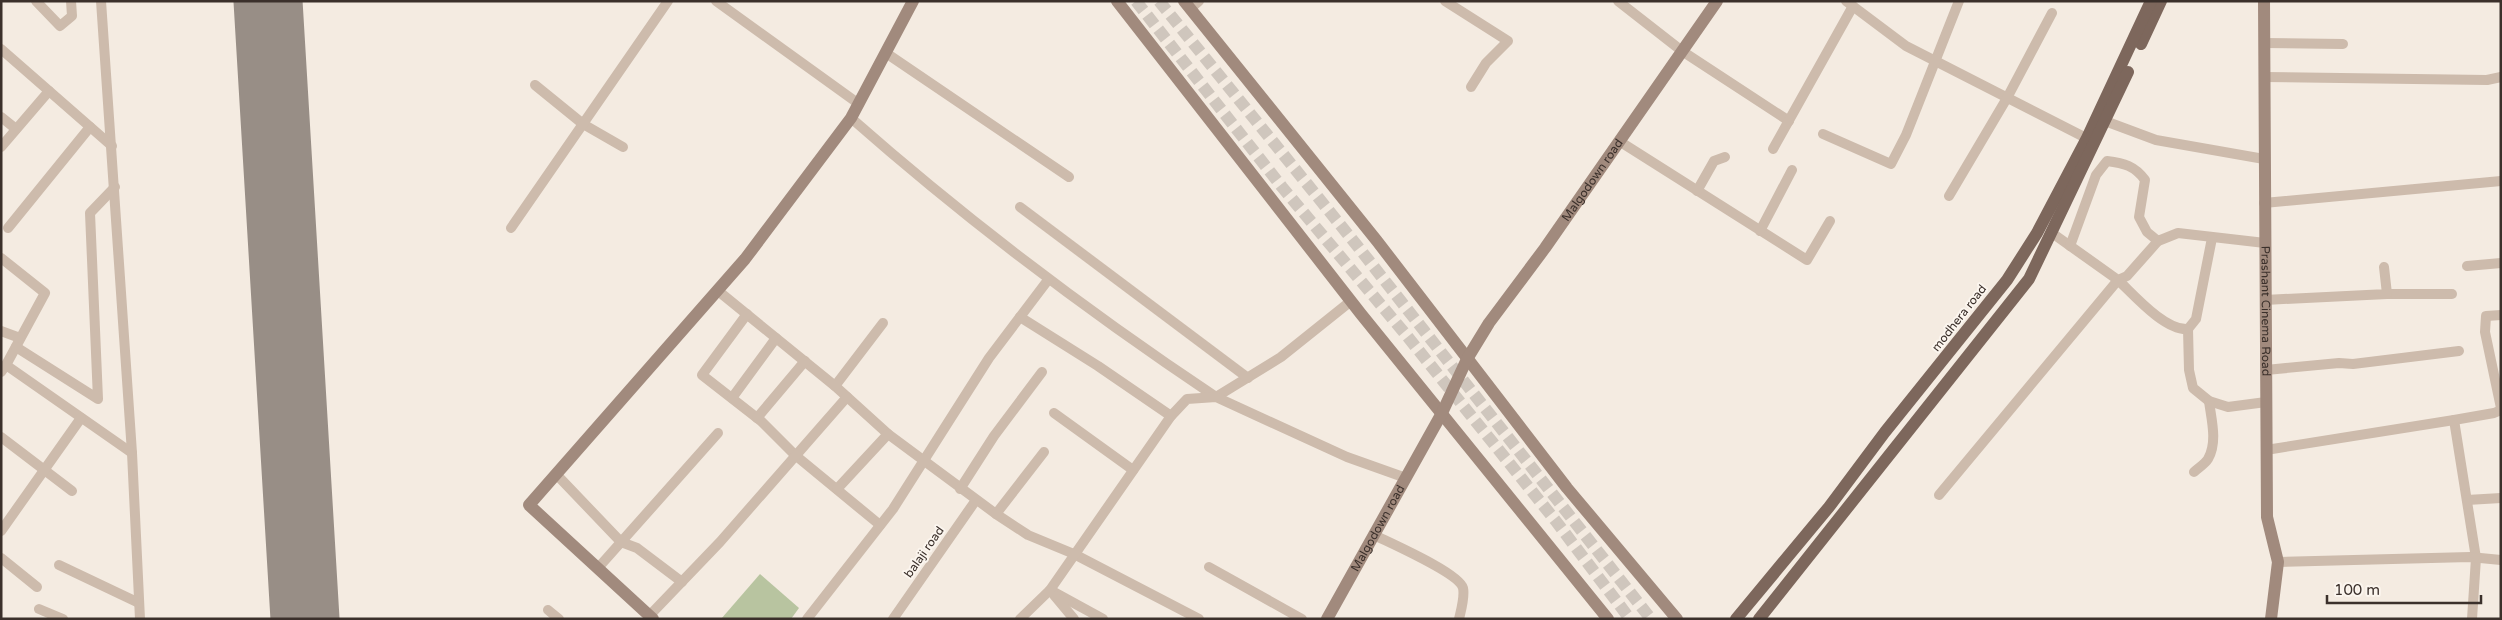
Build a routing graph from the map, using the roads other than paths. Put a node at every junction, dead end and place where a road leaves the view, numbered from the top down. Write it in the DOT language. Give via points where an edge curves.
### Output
graph roads {
  1 [pos="36,1"];
  2 [pos="71,1"];
  3 [pos="101,1"];
  4 [pos="668,1"];
  5 [pos="716,1"];
  6 [pos="913,1"];
  7 [pos="1117,1"];
  8 [pos="1445,1"];
  9 [pos="1618,1"];
  10 [pos="1717,1"];
  11 [pos="1959,1"];
  12 [pos="2152,1"];
  13 [pos="2161,1"];
  14 [pos="2264,1"];
  15 [pos="1191,4"];
  16 [pos="1850,4"];
  17 [pos="2052,13"];
  18 [pos="2264,43"];
  19 [pos="2343,44"];
  20 [pos="1,49"];
  21 [pos="1682,51"];
  22 [pos="886,53"];
  23 [pos="1935,61"];
  24 [pos="2264,77"];
  25 [pos="2501,77"];
  26 [pos="535,85"];
  27 [pos="1471,87"];
  28 [pos="49,91"];
  29 [pos="2007,98"];
  30 [pos="859,104"];
  31 [pos="1,117"];
  32 [pos="851,118"];
  33 [pos="1789,121"];
  34 [pos="2105,121"];
  35 [pos="583,124"];
  36 [pos="90,127"];
  37 [pos="16,129"];
  38 [pos="1823,134"];
  39 [pos="2091,140"];
  40 [pos="1619,141"];
  41 [pos="112,146"];
  42 [pos="1,147"];
  43 [pos="623,147"];
  44 [pos="1773,149"];
  45 [pos="1724,157"];
  46 [pos="2264,159"];
  47 [pos="1792,170"];
  48 [pos="1069,177"];
  49 [pos="2501,181"];
  50 [pos="115,187"];
  51 [pos="1698,192"];
  52 [pos="1949,196"];
  53 [pos="2264,203"];
  54 [pos="1020,207"];
  55 [pos="1830,221"];
  56 [pos="8,228"];
  57 [pos="511,228"];
  58 [pos="1760,231"];
  59 [pos="2052,233"];
  60 [pos="2212,238"];
  61 [pos="2158,241"];
  62 [pos="2265,243"];
  63 [pos="2070,246"];
  64 [pos="1,258"];
  65 [pos="2501,263"];
  66 [pos="2467,266"];
  67 [pos="2384,267"];
  68 [pos="1048,280"];
  69 [pos="2118,280"];
  70 [pos="717,290"];
  71 [pos="2387,294"];
  72 [pos="2452,294"];
  73 [pos="2265,300"];
  74 [pos="1351,301"];
  75 [pos="747,314"];
  76 [pos="2501,315"];
  77 [pos="1020,317"];
  78 [pos="883,323"];
  79 [pos="2188,329"];
  80 [pos="1,331"];
  81 [pos="776,338"];
  82 [pos="18,343"];
  83 [pos="2459,351"];
  84 [pos="1467,359"];
  85 [pos="805,361"];
  86 [pos="3,369"];
  87 [pos="2266,370"];
  88 [pos="1042,372"];
  89 [pos="1248,378"];
  90 [pos="835,386"];
  91 [pos="847,396"];
  92 [pos="1216,397"];
  93 [pos="732,398"];
  94 [pos="2209,401"];
  95 [pos="2266,402"];
  96 [pos="2501,409"];
  97 [pos="1054,413"];
  98 [pos="1442,413"];
  99 [pos="1172,416"];
  100 [pos="81,418"];
  101 [pos="757,418"];
  102 [pos="2454,420"];
  103 [pos="718,433"];
  104 [pos="888,434"];
  105 [pos="1,438"];
  106 [pos="2266,450"];
  107 [pos="1044,452"];
  108 [pos="132,454"];
  109 [pos="795,455"];
  110 [pos="923,461"];
  111 [pos="44,470"];
  112 [pos="1133,470"];
  113 [pos="2194,472"];
  114 [pos="556,474"];
  115 [pos="1406,478"];
  116 [pos="837,489"];
  117 [pos="960,489"];
  118 [pos="72,491"];
  119 [pos="1939,495"];
  120 [pos="2501,498"];
  121 [pos="976,500"];
  122 [pos="2467,500"];
  123 [pos="1829,507"];
  124 [pos="996,514"];
  125 [pos="1840,516"];
  126 [pos="880,525"];
  127 [pos="1,531"];
  128 [pos="1374,535"];
  129 [pos="621,542"];
  130 [pos="1074,554"];
  131 [pos="1,558"];
  132 [pos="2476,558"];
  133 [pos="2501,560"];
  134 [pos="2278,562"];
  135 [pos="59,565"];
  136 [pos="1209,567"];
  137 [pos="598,568"];
  138 [pos="682,582"];
  139 [pos="37,587"];
  140 [pos="1050,590"];
  141 [pos="139,603"];
  142 [pos="40,609"];
  143 [pos="548,610"];
  144 [pos="1184,615"];
  145 [pos="652,617"];
  146 [pos="63,619"];
  147 [pos="140,619"];
  148 [pos="559,619"];
  149 [pos="808,619"];
  150 [pos="893,619"];
  151 [pos="1020,619"];
  152 [pos="1074,619"];
  153 [pos="1103,619"];
  154 [pos="1199,619"];
  155 [pos="1302,619"];
  156 [pos="1328,619"];
  157 [pos="1459,619"];
  158 [pos="1608,619"];
  159 [pos="1677,619"];
  160 [pos="1736,619"];
  161 [pos="1759,619"];
  162 [pos="2271,619"];
  163 [pos="2472,619"];
  1 -- 2 [label="street" via="60,26 72,16"];
  3 -- 41 [label="street"];
  4 -- 35 [label="street"];
  5 -- 30 [label="street"];
  6 -- 22 [label="street"];
  7 -- 74 [label="street"];
  8 -- 27 [label="street" via="1508,41 1486,63"];
  9 -- 21 [label="street"];
  10 -- 21 [label="street, Malgodown road"];
  11 -- 23 [label="street"];
  12 -- 39 [label="main road, modhera road"];
  13 -- 34 [label="main road"];
  14 -- 18 [label="street, Prashant Cinema Road"];
  15 -- 84 [label="street"];
  16 -- 23 [label="street" via="1906,46"];
  16 -- 33 [label="street"];
  17 -- 29 [label="street"];
  18 -- 19 [label="street"];
  18 -- 24 [label="street, Prashant Cinema Road"];
  20 -- 28 [label="street"];
  21 -- 33 [label="street"];
  21 -- 40 [label="street, Malgodown road"];
  22 -- 30 [label="street"];
  22 -- 48 [label="street"];
  23 -- 29 [label="street"];
  23 -- 38 [label="street" via="1906,136 1891,164"];
  24 -- 25 [label="street" via="2487,80"];
  24 -- 46 [label="street, Prashant Cinema Road"];
  26 -- 35 [label="street"];
  28 -- 36 [label="street"];
  28 -- 37 [label="street"];
  29 -- 39 [label="street"];
  29 -- 52 [label="street"];
  30 -- 32 [label="street"];
  31 -- 37 [label="street"];
  32 -- 68 [label="street"];
  32 -- 70 [label="street" via="745,259"];
  33 -- 44 [label="street"];
  34 -- 39 [label="main road"];
  34 -- 46 [label="street" via="2156,140"];
  35 -- 43 [label="street"];
  35 -- 57 [label="street"];
  36 -- 41 [label="street"];
  36 -- 56 [label="street"];
  37 -- 42 [label="street"];
  39 -- 59 [label="main road"];
  39 -- 123 [label="main road, modhera road" via="2038,233 2006,280"];
  40 -- 51 [label="street"];
  40 -- 84 [label="street, Malgodown road" via="1489,322"];
  41 -- 50 [label="street"];
  45 -- 51 [label="street" via="1714,161"];
  46 -- 53 [label="street, Prashant Cinema Road"];
  47 -- 58 [label="street"];
  49 -- 53 [label="street"];
  50 -- 82 [label="street" via="90,213 98,399"];
  50 -- 108 [label="street"];
  51 -- 58 [label="street"];
  53 -- 62 [label="street, Prashant Cinema Road"];
  54 -- 89 [label="street"];
  55 -- 58 [label="street" via="1806,260"];
  59 -- 63 [label="street"];
  59 -- 125 [label="main road" via="2029,279"];
  60 -- 61 [label="street" via="2178,234"];
  60 -- 62 [label="street"];
  60 -- 79 [label="street" via="2196,319"];
  61 -- 63 [label="street" via="2147,232 2139,218 2145,180 2138,171 2122,163 2107,162 2096,175"];
  61 -- 69 [label="street" via="2127,276"];
  62 -- 73 [label="street, Prashant Cinema Road"];
  63 -- 69 [label="street"];
  64 -- 82 [label="street" via="45,293"];
  65 -- 66 [label="street"];
  67 -- 71 [label="street"];
  68 -- 77 [label="street"];
  68 -- 92 [label="street"];
  69 -- 79 [label="street" via="2172,326"];
  69 -- 119 [label="street"];
  70 -- 75 [label="street"];
  70 -- 114 [label="street"];
  71 -- 72 [label="street"];
  71 -- 73 [label="street"];
  73 -- 87 [label="street, Prashant Cinema Road"];
  74 -- 89 [label="street" via="1281,357"];
  74 -- 98 [label="street"];
  75 -- 81 [label="street"];
  75 -- 93 [label="street" via="702,375"];
  76 -- 96 [label="street" via="2486,316 2485,332"];
  77 -- 99 [label="street"];
  77 -- 110 [label="street" via="989,358"];
  78 -- 90 [label="street"];
  79 -- 94 [label="street" via="2193,388"];
  80 -- 82 [label="street"];
  81 -- 85 [label="street"];
  81 -- 93 [label="street"];
  82 -- 86 [label="street"];
  83 -- 87 [label="street" via="2353,364"];
  84 -- 98 [label="street, Malgodown road"];
  84 -- 159 [label="street"];
  85 -- 90 [label="street"];
  85 -- 101 [label="street"];
  86 -- 100 [label="street"];
  87 -- 95 [label="street, Prashant Cinema Road"];
  88 -- 117 [label="street" via="994,436"];
  89 -- 92 [label="street"];
  90 -- 91 [label="street"];
  91 -- 104 [label="street"];
  91 -- 109 [label="street"];
  92 -- 99 [label="street" via="1187,399"];
  92 -- 115 [label="street" via="1347,457"];
  93 -- 101 [label="street"];
  94 -- 95 [label="street" via="2228,407"];
  94 -- 113 [label="street" via="2213,431 2211,450 2208,460"];
  95 -- 106 [label="street, Prashant Cinema Road"];
  96 -- 102 [label="street"];
  97 -- 112 [label="street"];
  98 -- 115 [label="street, Malgodown road"];
  98 -- 158 [label="street"];
  99 -- 112 [label="street"];
  100 -- 108 [label="street"];
  100 -- 111 [label="street"];
  101 -- 109 [label="street"];
  102 -- 106 [label="street"];
  102 -- 122 [label="street"];
  103 -- 129 [label="street"];
  104 -- 110 [label="street"];
  104 -- 116 [label="street"];
  105 -- 111 [label="street"];
  106 -- 134 [label="street, Prashant Cinema Road" via="2267,517"];
  107 -- 124 [label="street"];
  108 -- 141 [label="street"];
  109 -- 116 [label="street"];
  109 -- 138 [label="street"];
  110 -- 117 [label="street"];
  110 -- 126 [label="street"];
  111 -- 118 [label="street"];
  111 -- 127 [label="street"];
  112 -- 130 [label="street"];
  114 -- 129 [label="street"];
  114 -- 137 [label="street" via="529,505"];
  115 -- 128 [label="street, Malgodown road"];
  116 -- 126 [label="street"];
  117 -- 121 [label="street"];
  120 -- 122 [label="street"];
  121 -- 124 [label="street"];
  121 -- 150 [label="street, balaji road"];
  122 -- 132 [label="street"];
  123 -- 125 [label="main road"];
  123 -- 160 [label="main road, modhera road"];
  124 -- 130 [label="street" via="1028,536"];
  125 -- 161 [label="main road"];
  126 -- 149 [label="street"];
  128 -- 156 [label="street, Malgodown road"];
  128 -- 157 [label="street" via="1436,565 1460,582 1463,589"];
  129 -- 137 [label="street"];
  129 -- 138 [label="street" via="637,548"];
  130 -- 140 [label="street"];
  130 -- 144 [label="street"];
  131 -- 139 [label="street"];
  132 -- 133 [label="street"];
  132 -- 134 [label="street"];
  132 -- 163 [label="street"];
  134 -- 162 [label="street, Prashant Cinema Road"];
  135 -- 141 [label="street"];
  136 -- 155 [label="street"];
  137 -- 145 [label="street"];
  138 -- 145 [label="street"];
  140 -- 151 [label="street"];
  140 -- 152 [label="street"];
  140 -- 153 [label="street"];
  141 -- 147 [label="street"];
  142 -- 146 [label="street"];
  143 -- 148 [label="street"];
  144 -- 154 [label="street"];
}
